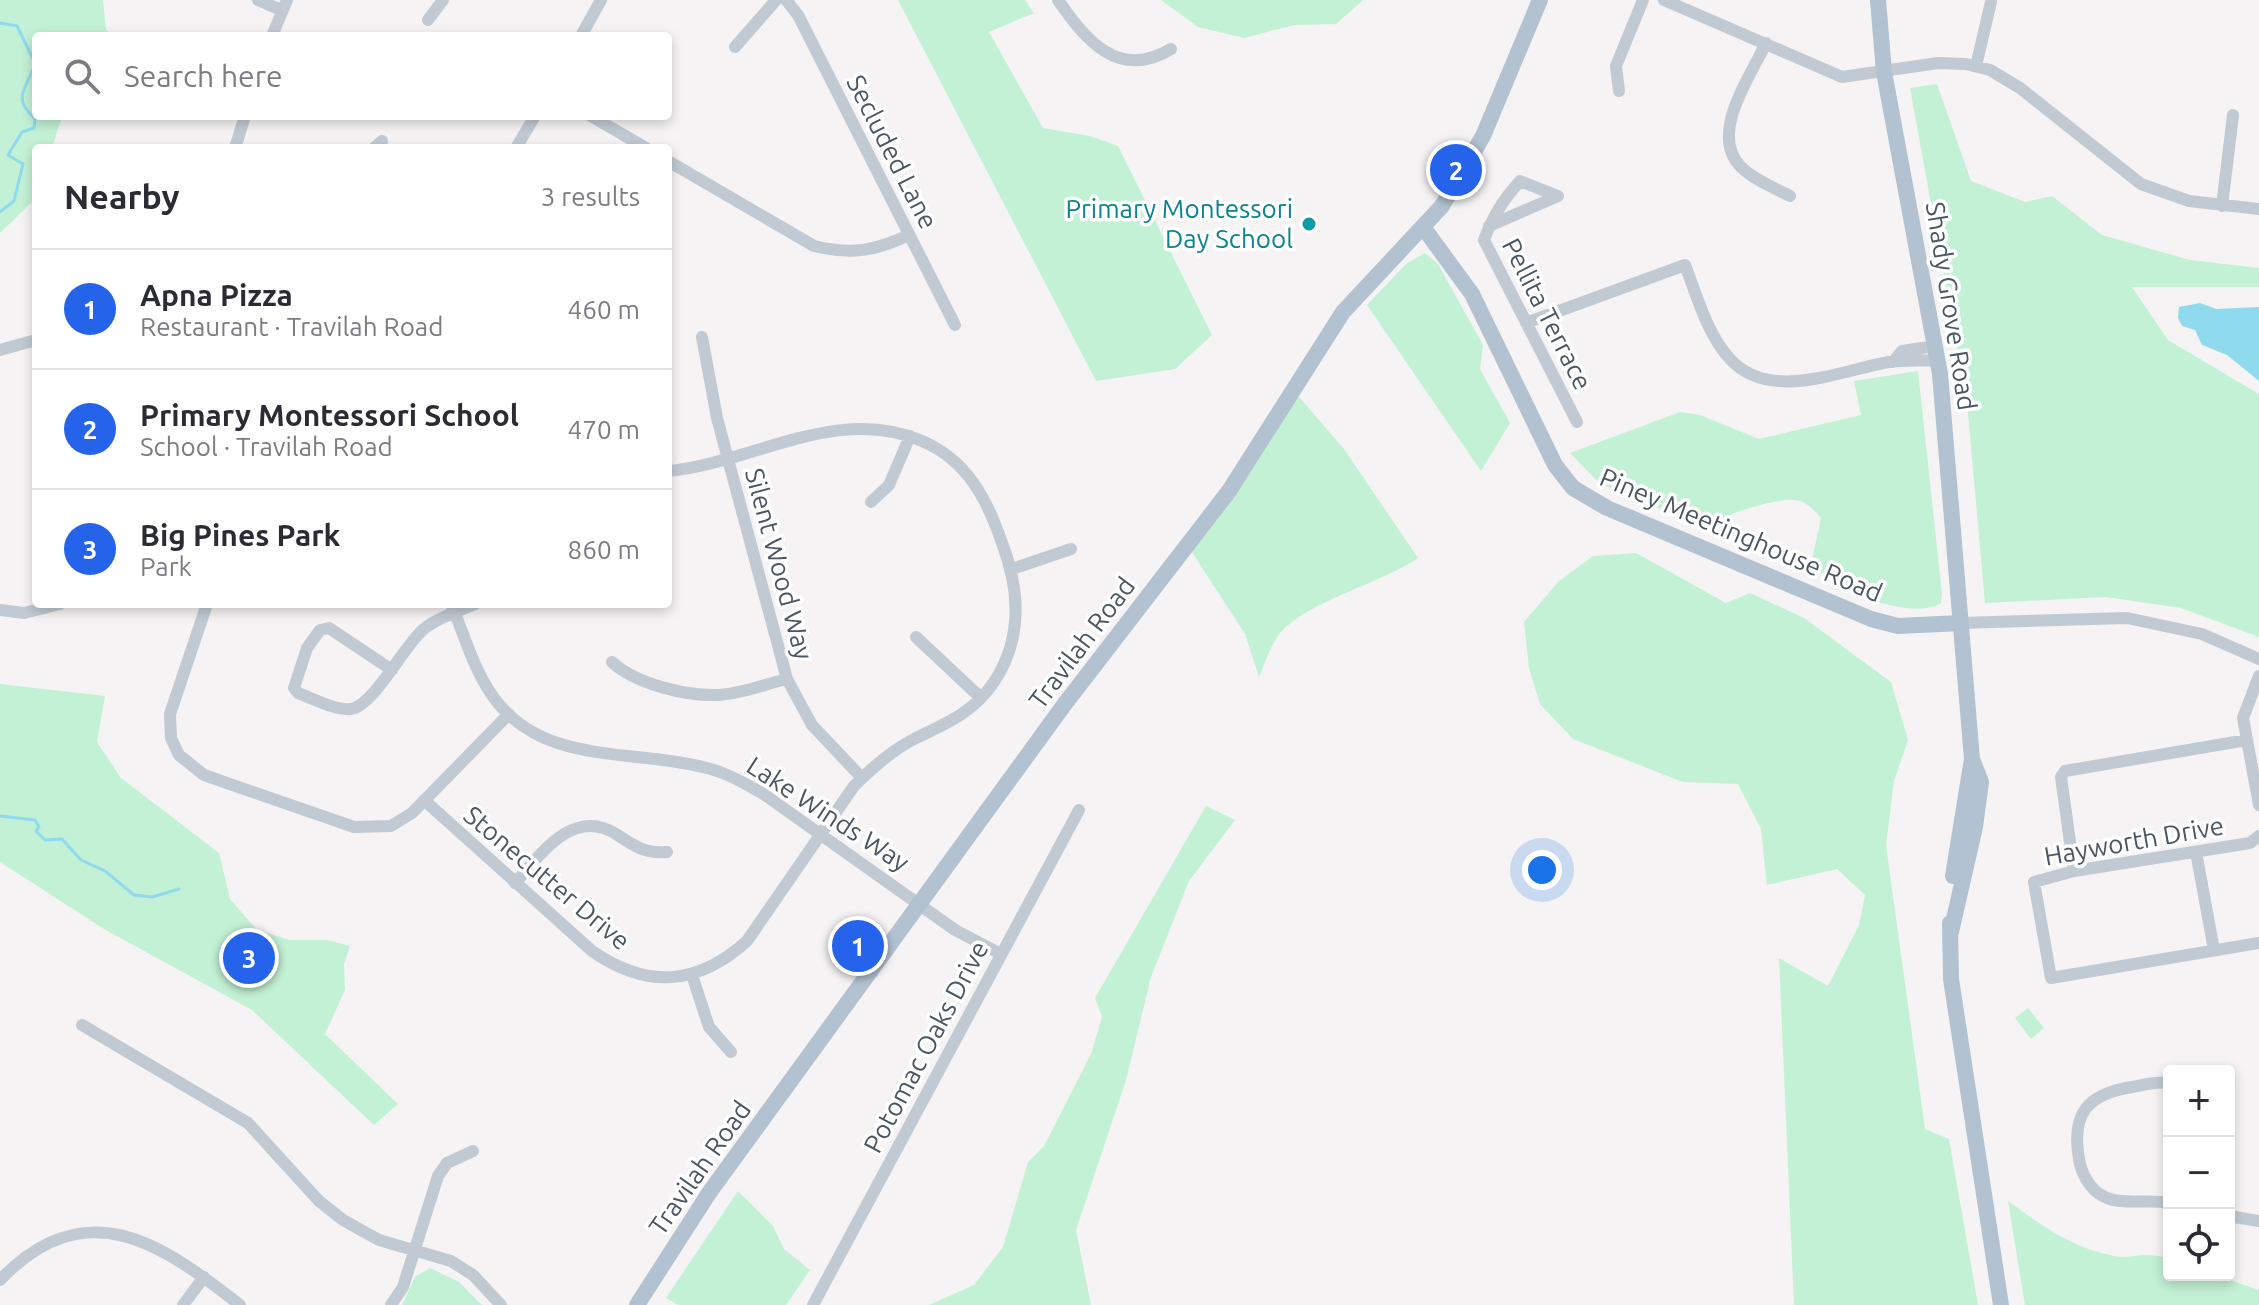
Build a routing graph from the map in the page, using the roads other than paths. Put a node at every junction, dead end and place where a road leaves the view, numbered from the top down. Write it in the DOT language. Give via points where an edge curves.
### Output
graph roads {
  1 [pos="258,0"];
  2 [pos="443,0"];
  3 [pos="776,0"];
  4 [pos="786,0"];
  5 [pos="1058,0"];
  6 [pos="1540,0"];
  7 [pos="1643,0"];
  8 [pos="1664,0"];
  9 [pos="1878,0"];
  10 [pos="595,2"];
  11 [pos="1991,2"];
  12 [pos="284,5"];
  13 [pos="428,20"];
  14 [pos="274,32"];
  15 [pos="583,32"];
  16 [pos="1766,43"];
  17 [pos="735,47"];
  18 [pos="1171,49"];
  19 [pos="1976,66"];
  20 [pos="1884,72"];
  21 [pos="1619,91"];
  22 [pos="2233,115"];
  23 [pos="244,120"];
  24 [pos="533,120"];
  25 [pos="598,120"];
  26 [pos="236,144"];
  27 [pos="518,144"];
  28 [pos="639,144"];
  29 [pos="672,163"];
  30 [pos="1790,196"];
  31 [pos="2222,206"];
  32 [pos="2259,209"];
  33 [pos="1489,226"];
  34 [pos="1423,227"];
  35 [pos="909,235"];
  36 [pos="1526,323"];
  37 [pos="955,325"];
  38 [pos="702,337"];
  39 [pos="32,341"];
  40 [pos="0,350"];
  41 [pos="1937,353"];
  42 [pos="1577,422"];
  43 [pos="910,436"];
  44 [pos="729,459"];
  45 [pos="672,471"];
  46 [pos="871,502"];
  47 [pos="1071,549"];
  48 [pos="1012,569"];
  49 [pos="44,608"];
  50 [pos="206,608"];
  51 [pos="453,608"];
  52 [pos="0,610"];
  53 [pos="1961,623"];
  54 [pos="916,637"];
  55 [pos="2259,659"];
  56 [pos="612,662"];
  57 [pos="392,670"];
  58 [pos="2259,676"];
  59 [pos="787,679"];
  60 [pos="981,698"];
  61 [pos="509,714"];
  62 [pos="2247,740"];
  63 [pos="862,778"];
  64 [pos="424,800"];
  65 [pos="2259,805"];
  66 [pos="1079,810"];
  67 [pos="822,834"];
  68 [pos="2259,836"];
  69 [pos="667,852"];
  70 [pos="2196,852"];
  71 [pos="2074,871"];
  72 [pos="515,883"];
  73 [pos="921,902"];
  74 [pos="2259,943"];
  75 [pos="2214,950"];
  76 [pos="1001,954"];
  77 [pos="692,975"];
  78 [pos="82,1025"];
  79 [pos="731,1052"];
  80 [pos="2163,1084"];
  81 [pos="473,1151"];
  82 [pos="2163,1203"];
  83 [pos="2235,1217"];
  84 [pos="2259,1221"];
  85 [pos="415,1249"];
  86 [pos="204,1277"];
  87 [pos="0,1280"];
  88 [pos="183,1305"];
  89 [pos="240,1305"];
  90 [pos="391,1305"];
  91 [pos="501,1305"];
  92 [pos="637,1305"];
  93 [pos="813,1305"];
  94 [pos="2001,1305"];
  1 -- 12 [label="street"];
  2 -- 13 [label="street"];
  3 -- 17 [label="street"];
  4 -- 35 [label="street, Secluded Lane"];
  5 -- 18 [label="street" via="1085,38 1107,53 1148,59"];
  6 -- 34 [label="main road, Travilah Road" via="1472,159"];
  7 -- 21 [label="street" via="1616,66"];
  8 -- 16 [label="street"];
  9 -- 20 [label="main road, Shady Grove Road"];
  10 -- 15 [label="street"];
  11 -- 19 [label="street"];
  12 -- 14 [label="street"];
  16 -- 20 [label="street" via="1842,77"];
  16 -- 30 [label="street" via="1732,117 1730,144 1741,167"];
  19 -- 20 [label="street" via="1938,63"];
  19 -- 31 [label="street" via="2020,88 2141,184 2173,198"];
  20 -- 41 [label="main road, Shady Grove Road"];
  22 -- 31 [label="street"];
  23 -- 26 [label="street"];
  24 -- 27 [label="street"];
  25 -- 28 [label="street"];
  29 -- 35 [label="street" via="814,246 839,253 865,252"];
  31 -- 32 [label="street"];
  33 -- 33 [label="street, Pellita Terrace" via="1503,220 1558,196 1520,181 1497,207"];
  33 -- 36 [label="street, Pellita Terrace" via="1484,240"];
  34 -- 53 [label="main road, Piney Meetinghouse Road" via="1472,294 1546,451 1573,488 1607,508 1871,619 1898,626"];
  34 -- 73 [label="main road, Travilah Road" via="1343,312 1229,491"];
  35 -- 37 [label="street, Secluded Lane"];
  36 -- 41 [label="street" via="1685,265 1704,316 1726,354 1749,372 1784,383 1893,362 1902,351"];
  36 -- 42 [label="street, Pellita Terrace"];
  38 -- 44 [label="street, Silent Wood Way"];
  39 -- 40 [label="street"];
  41 -- 53 [label="main road, Shady Grove Road"];
  43 -- 44 [label="street, Stonecutter Drive" via="881,427 849,427"];
  43 -- 46 [label="street" via="889,485"];
  43 -- 48 [label="street, Stonecutter Drive" via="949,457 973,480"];
  44 -- 45 [label="street, Stonecutter Drive"];
  44 -- 59 [label="street, Silent Wood Way"];
  47 -- 48 [label="street"];
  48 -- 60 [label="street, Stonecutter Drive" via="1015,634"];
  49 -- 52 [label="street" via="24,613"];
  50 -- 64 [label="street" via="170,714 171,738 186,764 354,827 391,826"];
  51 -- 57 [label="street" via="410,642"];
  51 -- 61 [label="street, Lake Winds Way" via="483,682"];
  53 -- 55 [label="street" via="2127,618 2202,634"];
  53 -- 94 [label="main road" via="1972,759 1981,782 1951,932 1951,979"];
  54 -- 60 [label="street"];
  56 -- 59 [label="street" via="635,680 704,693"];
  57 -- 57 [label="street" via="348,710 294,688 307,648 320,630 329,628"];
  58 -- 62 [label="street, Hayworth Drive" via="2244,708"];
  59 -- 63 [label="street, Silent Wood Way" via="812,725"];
  60 -- 63 [label="street, Stonecutter Drive" via="958,719 893,751"];
  61 -- 64 [label="street"];
  61 -- 67 [label="street, Lake Winds Way" via="534,734 567,747 677,762 730,776"];
  62 -- 65 [label="street, Hayworth Drive"];
  62 -- 71 [label="street" via="2065,771 2061,777"];
  63 -- 67 [label="street, Stonecutter Drive"];
  64 -- 72 [label="street, Stonecutter Drive"];
  66 -- 76 [label="street, Potomac Oaks Drive"];
  67 -- 73 [label="street, Lake Winds Way"];
  67 -- 77 [label="street, Stonecutter Drive" via="747,941 729,957"];
  68 -- 70 [label="street, Hayworth Drive" via="2250,843"];
  69 -- 72 [label="street" via="642,851 610,830 584,827 553,840"];
  70 -- 71 [label="street, Hayworth Drive"];
  70 -- 75 [label="street"];
  71 -- 75 [label="street, Hayworth Drive" via="2034,882 2051,978"];
  72 -- 77 [label="street, Stonecutter Drive" via="615,966 655,978"];
  73 -- 76 [label="street, Lake Winds Way" via="955,930"];
  73 -- 92 [label="main road, Travilah Road" via="694,1214"];
  74 -- 75 [label="street, Hayworth Drive"];
  76 -- 93 [label="street, Potomac Oaks Drive"];
  77 -- 79 [label="street" via="715,1039"];
  78 -- 85 [label="street" via="248,1123 343,1220 379,1240"];
  80 -- 82 [label="street" via="2107,1091 2091,1101 2078,1120 2075,1138 2080,1167 2101,1195"];
  81 -- 85 [label="street" via="447,1163 438,1176"];
  83 -- 84 [label="street"];
  85 -- 90 [label="street"];
  85 -- 91 [label="street" via="473,1275"];
  86 -- 87 [label="street" via="153,1244 99,1233 33,1252"];
  86 -- 88 [label="street"];
  86 -- 89 [label="street"];
}
